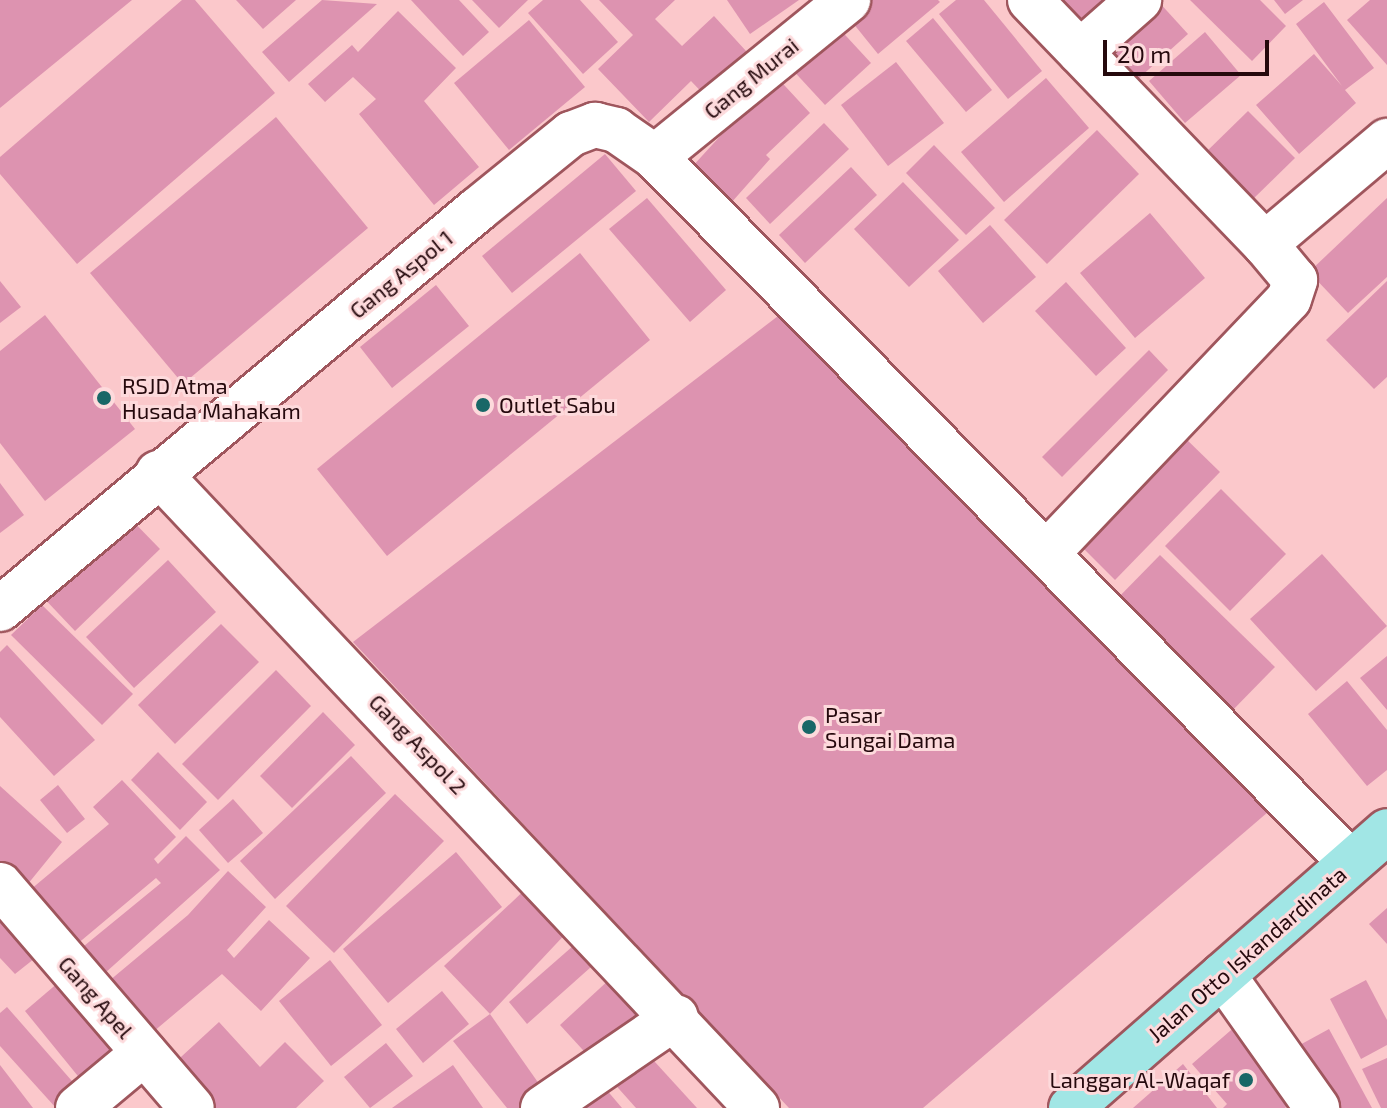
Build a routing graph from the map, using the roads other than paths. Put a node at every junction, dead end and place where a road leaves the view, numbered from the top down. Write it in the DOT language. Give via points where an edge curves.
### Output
graph roads {
  1 [pos="848,0"];
  2 [pos="1030,0"];
  3 [pos="1139,0"];
  4 [pos="1080,52"];
  5 [pos="1387,141"];
  6 [pos="655,157"];
  7 [pos="1265,244"];
  8 [pos="158,473"];
  9 [pos="1048,552"];
  10 [pos="0,609"];
  11 [pos="1387,831"];
  12 [pos="1351,863"];
  13 [pos="0,885"];
  14 [pos="1223,975"];
  15 [pos="676,1017"];
  16 [pos="144,1053"];
  17 [pos="78,1108"];
  18 [pos="192,1108"];
  19 [pos="543,1108"];
  20 [pos="757,1108"];
  21 [pos="1071,1108"];
  22 [pos="1317,1108"];
  1 -- 6 [label="street, Gang Murai"];
  2 -- 4 [label="street"];
  3 -- 4 [label="street"];
  4 -- 7 [label="street"];
  5 -- 7 [label="street"];
  6 -- 8 [label="street, Gang Aspol 1" via="604,127 571,134"];
  6 -- 9 [label="street, Gang Aspol 1"];
  7 -- 9 [label="street" via="1293,276 1289,299"];
  8 -- 10 [label="street, Gang Aspol 1"];
  8 -- 15 [label="street, Gang Aspol 2"];
  9 -- 12 [label="street, Gang Aspol 1"];
  11 -- 12 [label="main road, Jalan Otto Iskandardinata"];
  12 -- 14 [label="main road, Jalan Otto Iskandardinata"];
  13 -- 16 [label="street, Gang Apel"];
  14 -- 21 [label="main road, Jalan Otto Iskandardinata"];
  14 -- 22 [label="street"];
  15 -- 19 [label="street"];
  15 -- 20 [label="street, Gang Aspol 2"];
  16 -- 17 [label="street"];
  16 -- 18 [label="street, Gang Apel"];
}
